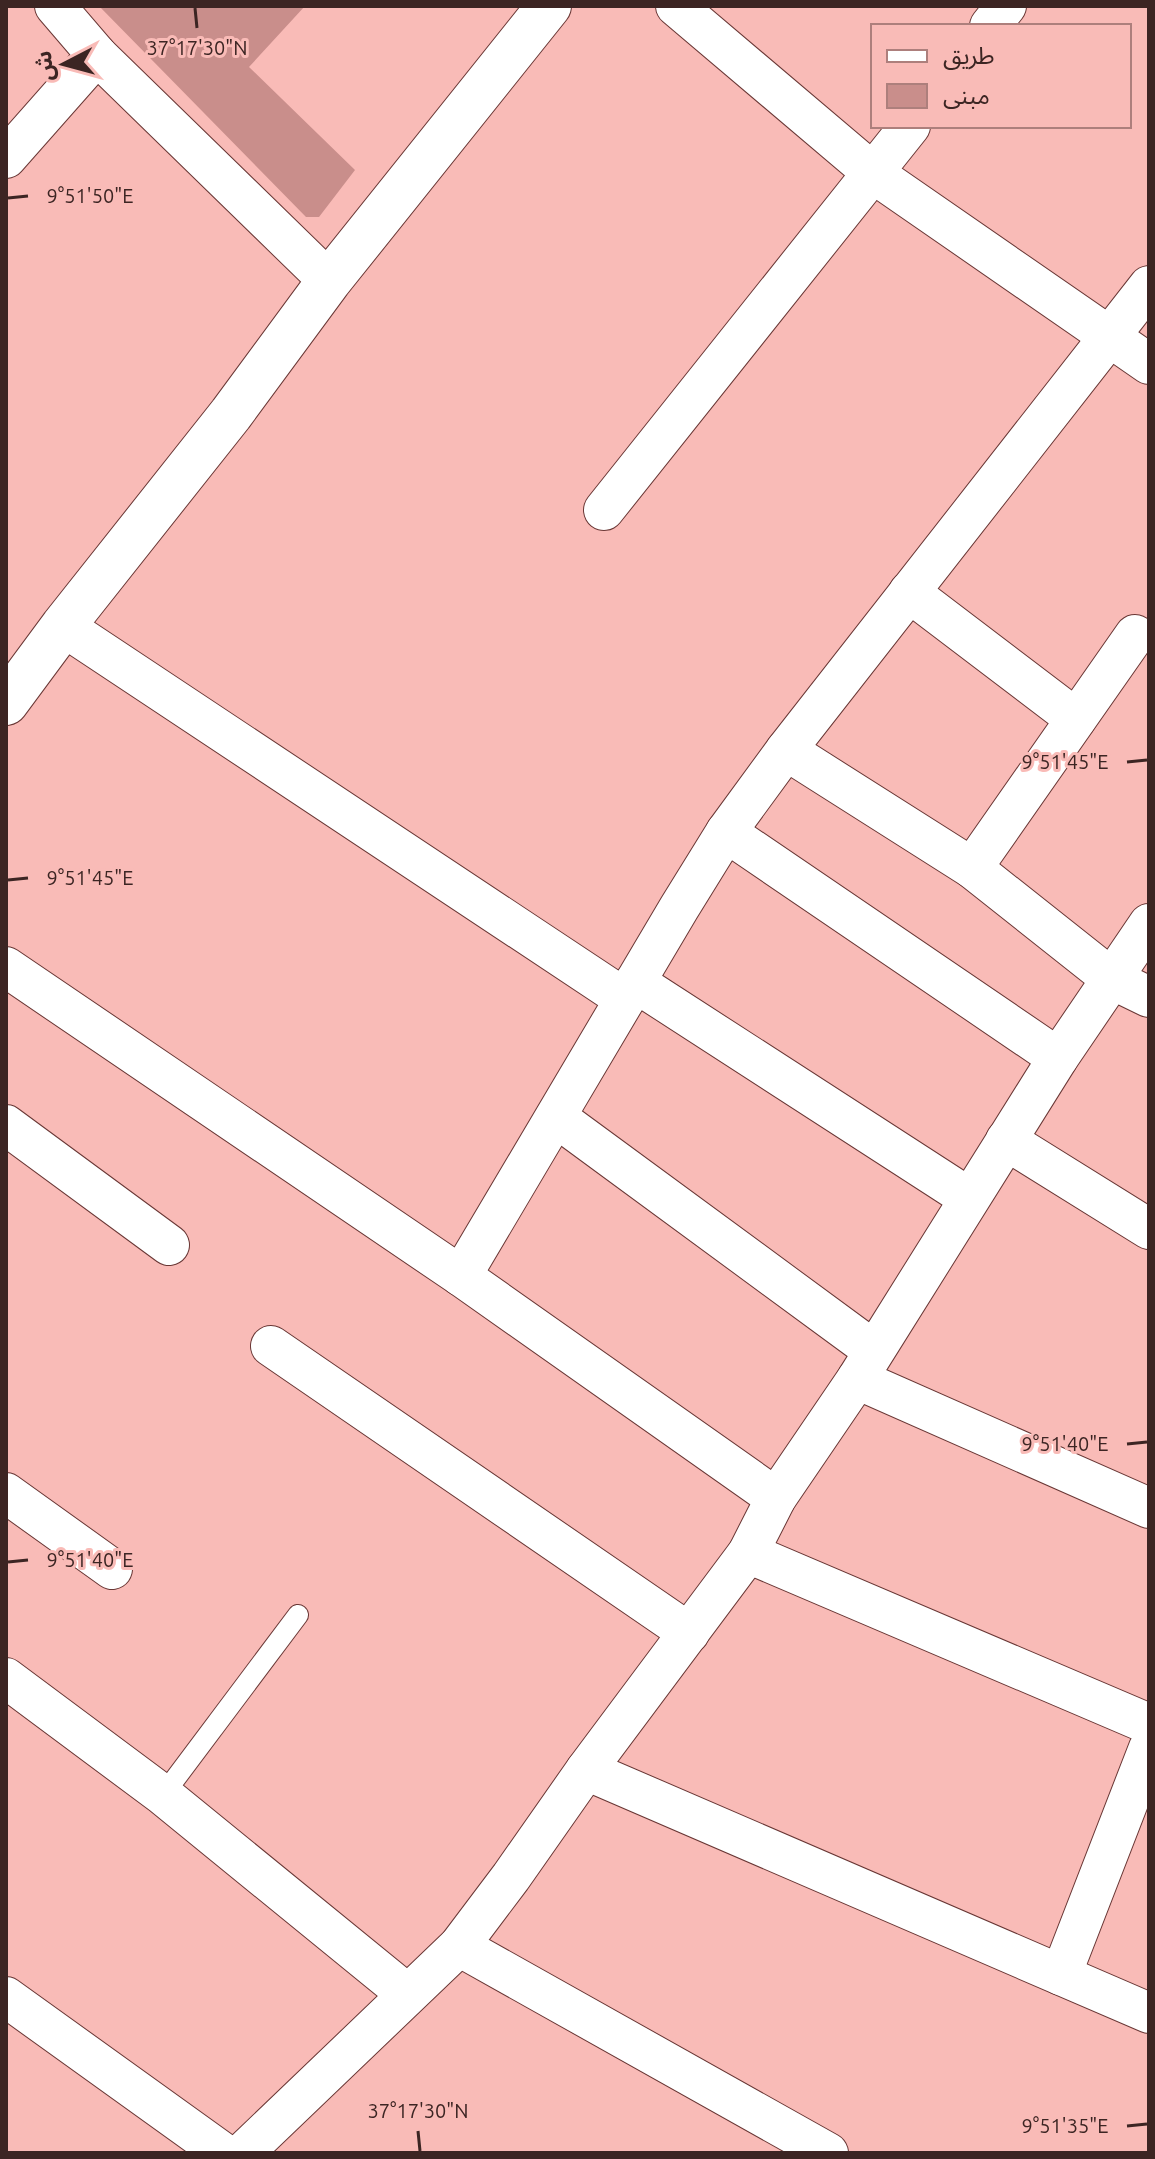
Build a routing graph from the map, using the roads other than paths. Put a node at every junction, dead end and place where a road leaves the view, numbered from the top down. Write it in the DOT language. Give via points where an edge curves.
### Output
graph roads {
  1 [pos="55,6"];
  2 [pos="549,6"];
  3 [pos="676,6"];
  4 [pos="1006,6"];
  5 [pos="992,24"];
  6 [pos="97,55"];
  7 [pos="908,128"];
  8 [pos="6,158"];
  9 [pos="873,173"];
  10 [pos="329,281"];
  11 [pos="1149,286"];
  12 [pos="1109,337"];
  13 [pos="1149,364"];
  14 [pos="604,510"];
  15 [pos="909,592"];
  16 [pos="63,626"];
  17 [pos="1135,635"];
  18 [pos="6,703"];
  19 [pos="1076,719"];
  20 [pos="786,750"];
  21 [pos="726,832"];
  22 [pos="972,868"];
  23 [pos="1135,950"];
  24 [pos="6,967"];
  25 [pos="630,990"];
  26 [pos="1149,997"];
  27 [pos="1058,1058"];
  28 [pos="556,1117"];
  29 [pos="6,1125"];
  30 [pos="1006,1140"];
  31 [pos="969,1198"];
  32 [pos="1149,1229"];
  33 [pos="169,1245"];
  34 [pos="461,1276"];
  35 [pos="271,1346"];
  36 [pos="865,1364"];
  37 [pos="6,1493"];
  38 [pos="776,1498"];
  39 [pos="1149,1508"];
  40 [pos="748,1553"];
  41 [pos="112,1569"];
  42 [pos="298,1615"];
  43 [pos="689,1633"];
  44 [pos="6,1678"];
  45 [pos="1149,1724"];
  46 [pos="1149,1748"];
  47 [pos="586,1770"];
  48 [pos="163,1795"];
  49 [pos="459,1946"];
  50 [pos="1061,1975"];
  51 [pos="407,1994"];
  52 [pos="6,1997"];
  53 [pos="1149,2013"];
  54 [pos="223,2153"];
  55 [pos="243,2153"];
  56 [pos="828,2153"];
  1 -- 6 [label="street"];
  2 -- 10 [label="street"];
  3 -- 9 [label="street"];
  4 -- 5 [label="street"];
  6 -- 8 [label="street"];
  6 -- 10 [label="street"];
  7 -- 9 [label="street"];
  9 -- 12 [label="street"];
  9 -- 14 [label="street"];
  10 -- 16 [label="street"];
  11 -- 12 [label="street"];
  12 -- 13 [label="street"];
  12 -- 15 [label="street"];
  15 -- 19 [label="street"];
  15 -- 20 [label="street"];
  16 -- 18 [label="street"];
  16 -- 25 [label="street"];
  17 -- 19 [label="street"];
  19 -- 22 [label="street"];
  20 -- 21 [label="street"];
  20 -- 22 [label="street"];
  21 -- 25 [label="street"];
  21 -- 27 [label="street"];
  22 -- 23 [label="street"];
  23 -- 26 [label="street"];
  23 -- 27 [label="street"];
  24 -- 34 [label="street"];
  25 -- 28 [label="street"];
  25 -- 31 [label="street"];
  27 -- 30 [label="street"];
  28 -- 34 [label="street"];
  28 -- 36 [label="street"];
  29 -- 33 [label="street"];
  30 -- 31 [label="street"];
  30 -- 32 [label="street"];
  31 -- 36 [label="street"];
  34 -- 38 [label="street"];
  35 -- 43 [label="street"];
  36 -- 38 [label="street"];
  36 -- 39 [label="street"];
  37 -- 41 [label="street"];
  38 -- 40 [label="street"];
  40 -- 43 [label="street"];
  40 -- 45 [label="street"];
  42 -- 48 [label="lane"];
  43 -- 47 [label="street"];
  44 -- 48 [label="street"];
  46 -- 50 [label="street"];
  47 -- 49 [label="street"];
  47 -- 50 [label="street"];
  48 -- 51 [label="street"];
  49 -- 51 [label="street"];
  49 -- 56 [label="street"];
  50 -- 53 [label="street"];
  51 -- 55 [label="street"];
  52 -- 54 [label="street"];
}
